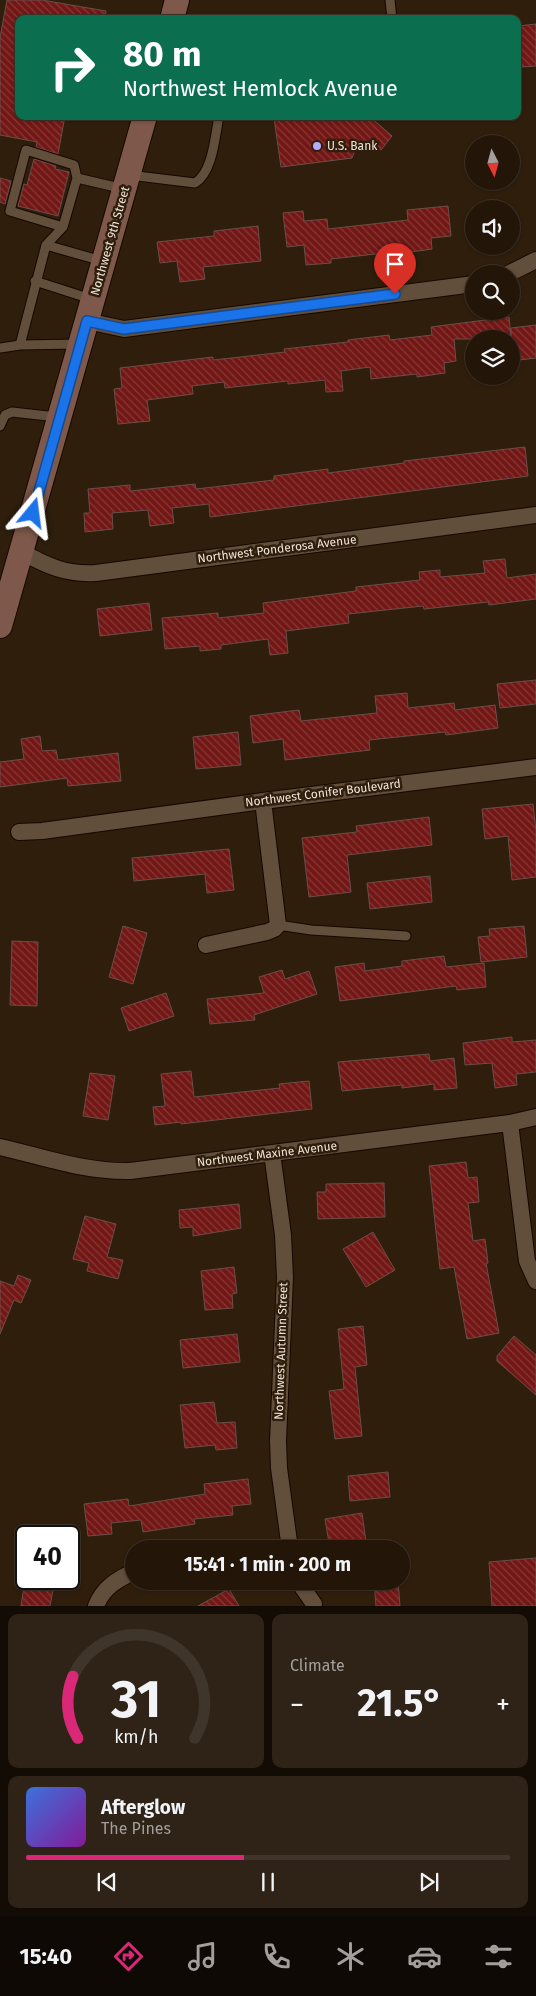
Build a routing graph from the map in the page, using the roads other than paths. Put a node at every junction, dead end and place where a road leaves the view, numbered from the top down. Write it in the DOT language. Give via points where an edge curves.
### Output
graph roads {
  1 [pos="177,0"];
  2 [pos="390,0"];
  3 [pos="173,15"];
  4 [pos="392,15"];
  5 [pos="144,120"];
  6 [pos="218,120"];
  7 [pos="77,178"];
  8 [pos="127,182"];
  9 [pos="63,227"];
  10 [pos="46,245"];
  11 [pos="536,260"];
  12 [pos="105,261"];
  13 [pos="520,268"];
  14 [pos="35,281"];
  15 [pos="465,285"];
  16 [pos="90,310"];
  17 [pos="81,344"];
  18 [pos="20,345"];
  19 [pos="0,348"];
  20 [pos="60,417"];
  21 [pos="0,426"];
  22 [pos="536,515"];
  23 [pos="22,552"];
  24 [pos="0,626"];
  25 [pos="536,767"];
  26 [pos="263,801"];
  27 [pos="20,832"];
  28 [pos="278,926"];
  29 [pos="406,936"];
  30 [pos="206,945"];
  31 [pos="536,1117"];
  32 [pos="510,1123"];
  33 [pos="0,1147"];
  34 [pos="272,1153"];
  35 [pos="536,1281"];
  36 [pos="289,1540"];
  37 [pos="125,1576"];
  38 [pos="304,1590"];
  39 [pos="314,1604"];
  40 [pos="96,1606"];
  1 -- 3 [label="street"];
  2 -- 4 [label="lane"];
  5 -- 8 [label="street, Northwest 9th Street"];
  6 -- 8 [label="lane" via="202,179 195,183"];
  7 -- 8 [label="lane"];
  7 -- 9 [label="lane"];
  7 -- 9 [label="lane" via="74,165 26,150 10,212"];
  8 -- 12 [label="street, Northwest 9th Street"];
  9 -- 10 [label="lane"];
  10 -- 12 [label="lane"];
  10 -- 14 [label="lane"];
  11 -- 13 [label="street"];
  12 -- 16 [label="street, Northwest 9th Street"];
  14 -- 16 [label="lane"];
  14 -- 18 [label="lane"];
  15 -- 16 [label="street" via="124,329"];
  16 -- 17 [label="street, Northwest 9th Street"];
  17 -- 18 [label="lane"];
  17 -- 20 [label="street, Northwest 9th Street"];
  18 -- 19 [label="lane"];
  20 -- 21 [label="lane" via="12,412 5,415"];
  20 -- 23 [label="street, Northwest 9th Street"];
  22 -- 23 [label="street, Northwest Ponderosa Avenue" via="96,573 66,572"];
  23 -- 24 [label="street, Northwest 9th Street"];
  25 -- 26 [label="street, Northwest Conifer Boulevard"];
  26 -- 27 [label="street, Northwest Conifer Boulevard"];
  26 -- 28 [label="street"];
  28 -- 29 [label="lane"];
  28 -- 30 [label="street" via="267,932"];
  31 -- 32 [label="street, Northwest Maxine Avenue"];
  32 -- 34 [label="street, Northwest Maxine Avenue"];
  32 -- 35 [label="street" via="527,1261"];
  33 -- 34 [label="street, Northwest Maxine Avenue" via="78,1168 109,1172"];
  34 -- 36 [label="street, Northwest Autumn Street" via="285,1277 278,1442"];
  37 -- 40 [label="street" via="104,1591"];
  38 -- 39 [label="street"];
}
